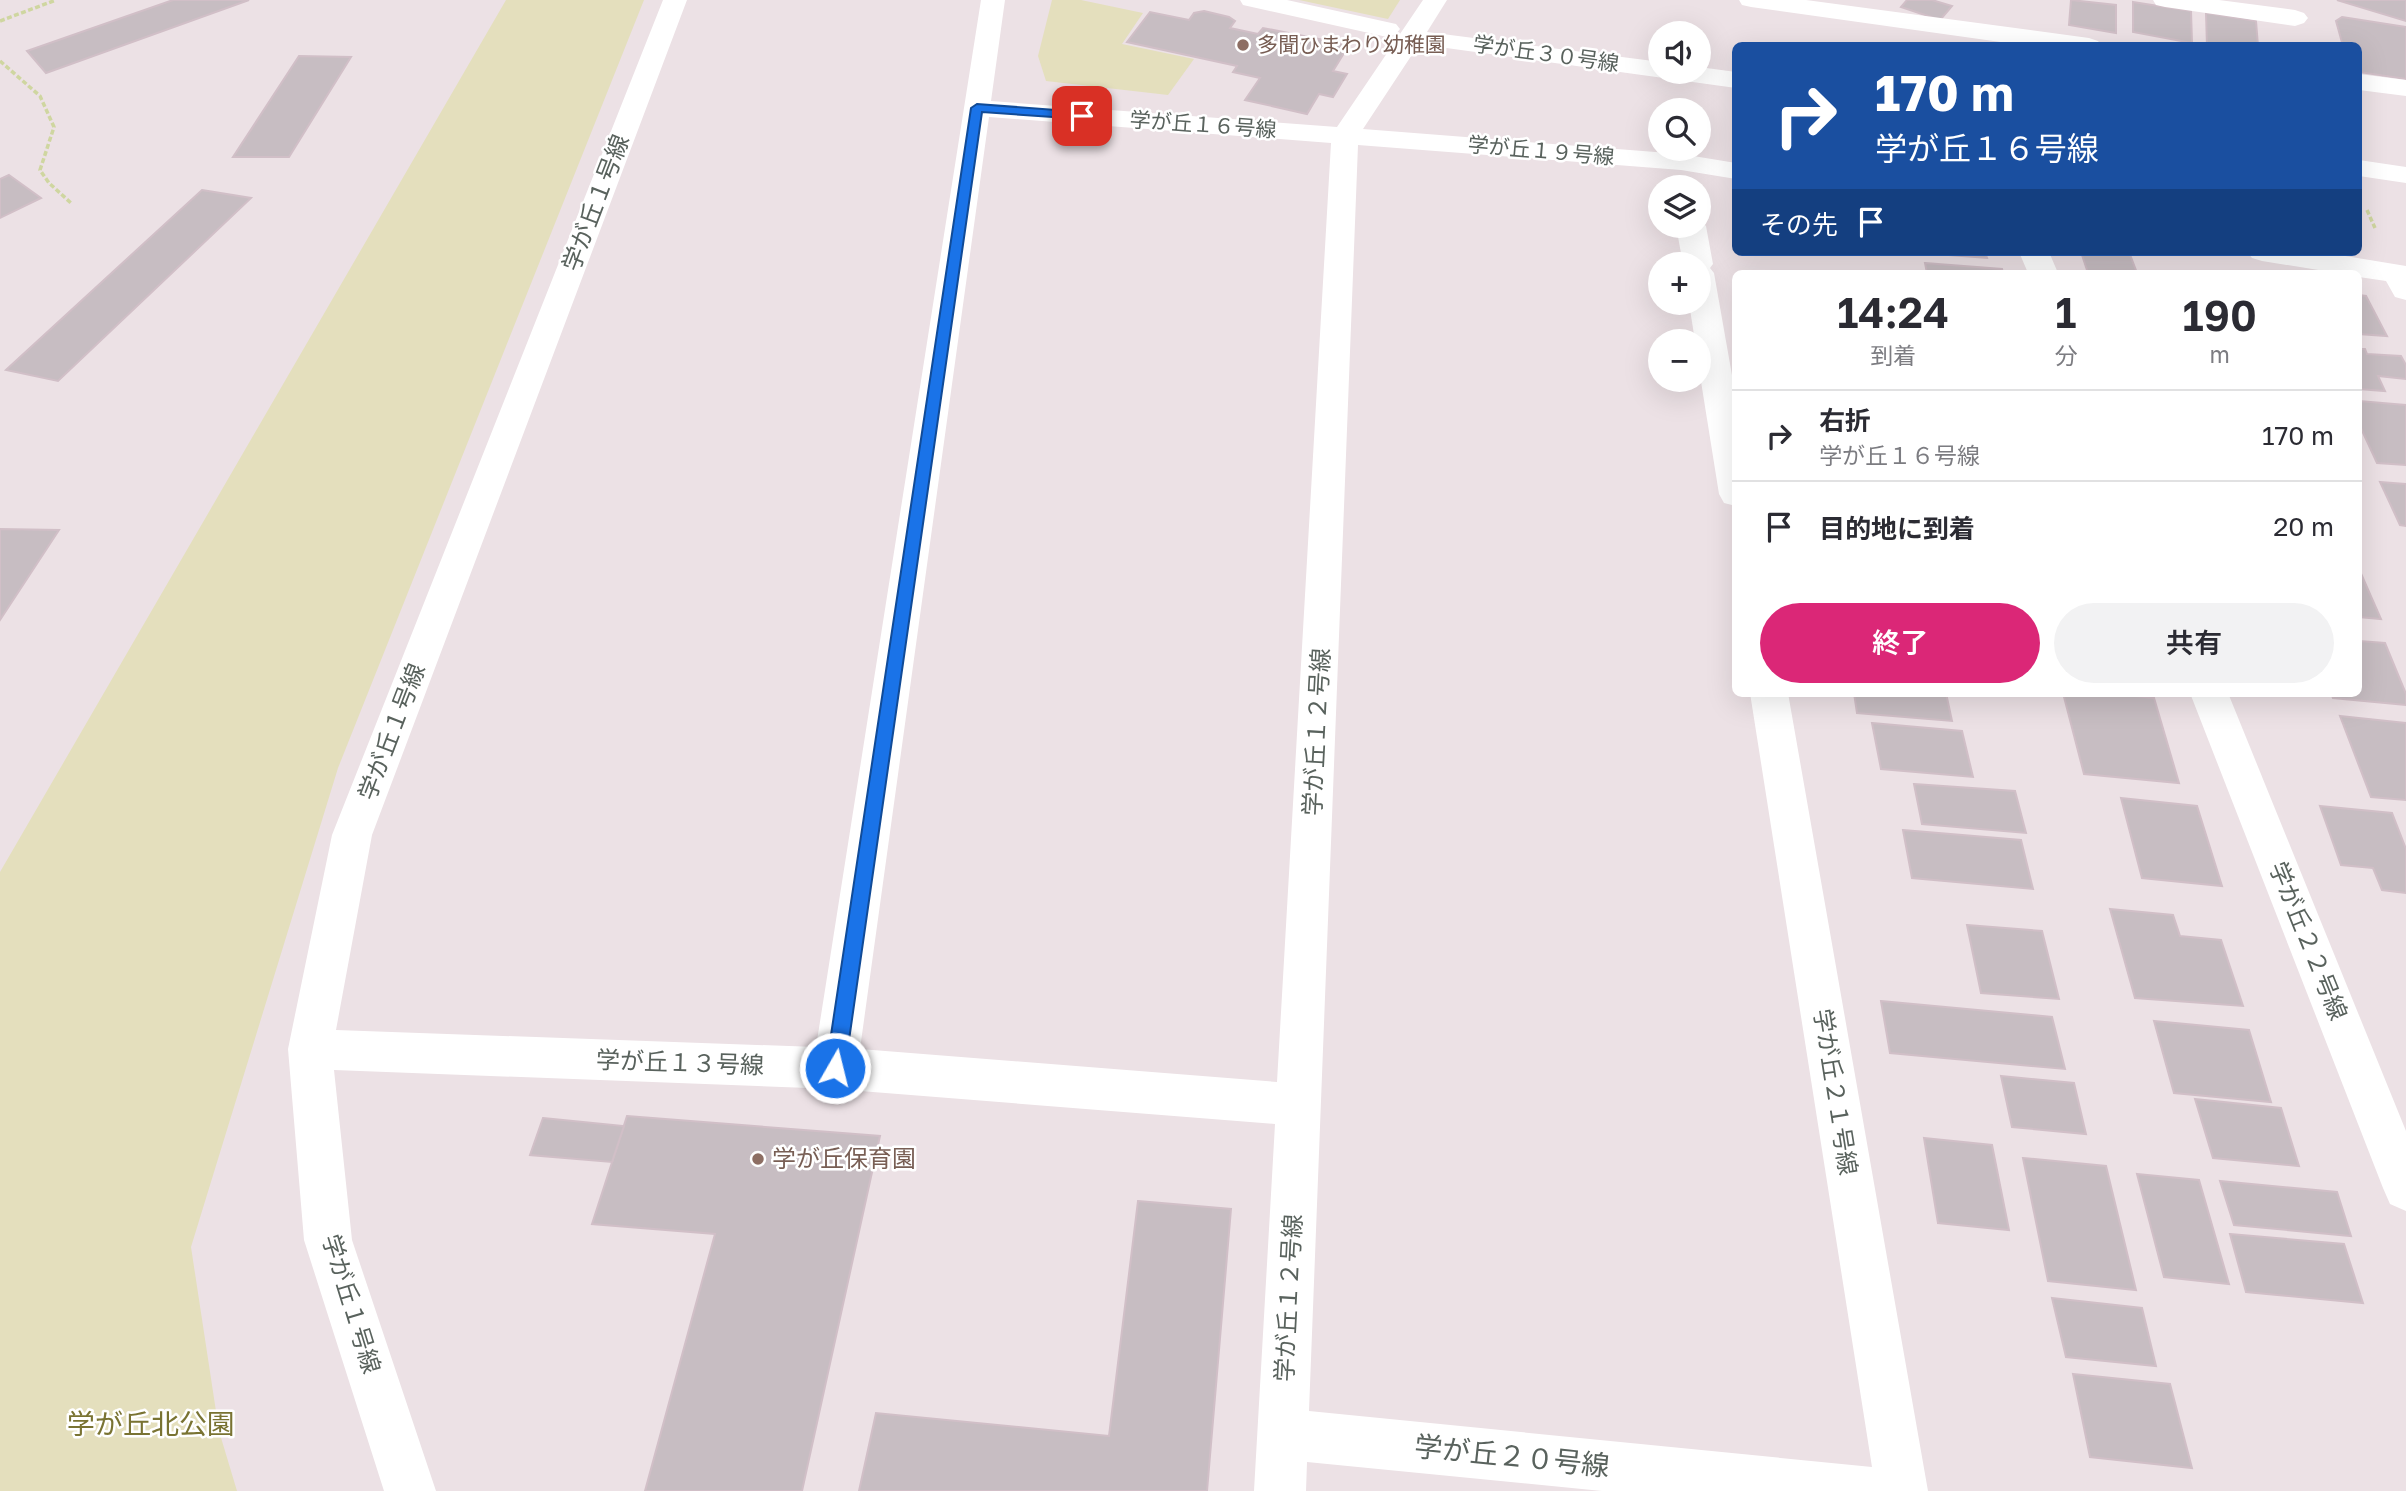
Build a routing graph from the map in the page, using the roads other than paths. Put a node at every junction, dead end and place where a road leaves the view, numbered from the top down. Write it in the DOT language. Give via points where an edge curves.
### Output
graph roads {
  1 [pos="675,0"];
  2 [pos="993,0"];
  3 [pos="1252,0"];
  4 [pos="1435,0"];
  5 [pos="1757,0"];
  6 [pos="2165,0"];
  7 [pos="2296,18"];
  8 [pos="1387,29"];
  9 [pos="1432,37"];
  10 [pos="2061,42"];
  11 [pos="1648,68"];
  12 [pos="1711,77"];
  13 [pos="1732,79"];
  14 [pos="2362,82"];
  15 [pos="2406,88"];
  16 [pos="977,108"];
  17 [pos="1345,136"];
  18 [pos="2362,168"];
  19 [pos="1732,171"];
  20 [pos="1683,175"];
  21 [pos="2406,175"];
  22 [pos="2289,256"];
  23 [pos="2406,290"];
  24 [pos="1706,315"];
  25 [pos="1732,470"];
  26 [pos="1770,697"];
  27 [pos="2211,697"];
  28 [pos="310,1049"];
  29 [pos="835,1068"];
  30 [pos="1300,1105"];
  31 [pos="2406,1188"];
  32 [pos="1281,1434"];
  33 [pos="410,1491"];
  34 [pos="1280,1491"];
  35 [pos="1868,1491"];
  36 [pos="1902,1491"];
  1 -- 28 [label="street, 学が丘１号線" via="352,835"];
  2 -- 16 [label="street"];
  3 -- 8 [label="street"];
  4 -- 17 [label="street"];
  5 -- 10 [label="street"];
  6 -- 7 [label="street"];
  9 -- 11 [label="street, 学が丘３０号線"];
  12 -- 13 [label="street"];
  14 -- 15 [label="street"];
  16 -- 17 [label="street, 学が丘１６号線"];
  16 -- 29 [label="street"];
  17 -- 20 [label="street, 学が丘１９号線"];
  17 -- 30 [label="street, 学が丘１２号線"];
  18 -- 21 [label="street"];
  19 -- 20 [label="street, 学が丘１９号線"];
  22 -- 23 [label="street" via="2396,272"];
  24 -- 25 [label="street"];
  26 -- 36 [label="street, 学が丘２１号線"];
  27 -- 31 [label="street, 学が丘２２号線"];
  28 -- 29 [label="street, 学が丘１３号線"];
  28 -- 33 [label="street, 学が丘１号線" via="328,1240"];
  29 -- 30 [label="street, 学が丘１３号線"];
  30 -- 32 [label="street, 学が丘１２号線"];
  32 -- 34 [label="street, 学が丘１２号線"];
  32 -- 35 [label="street, 学が丘２０号線"];
}
